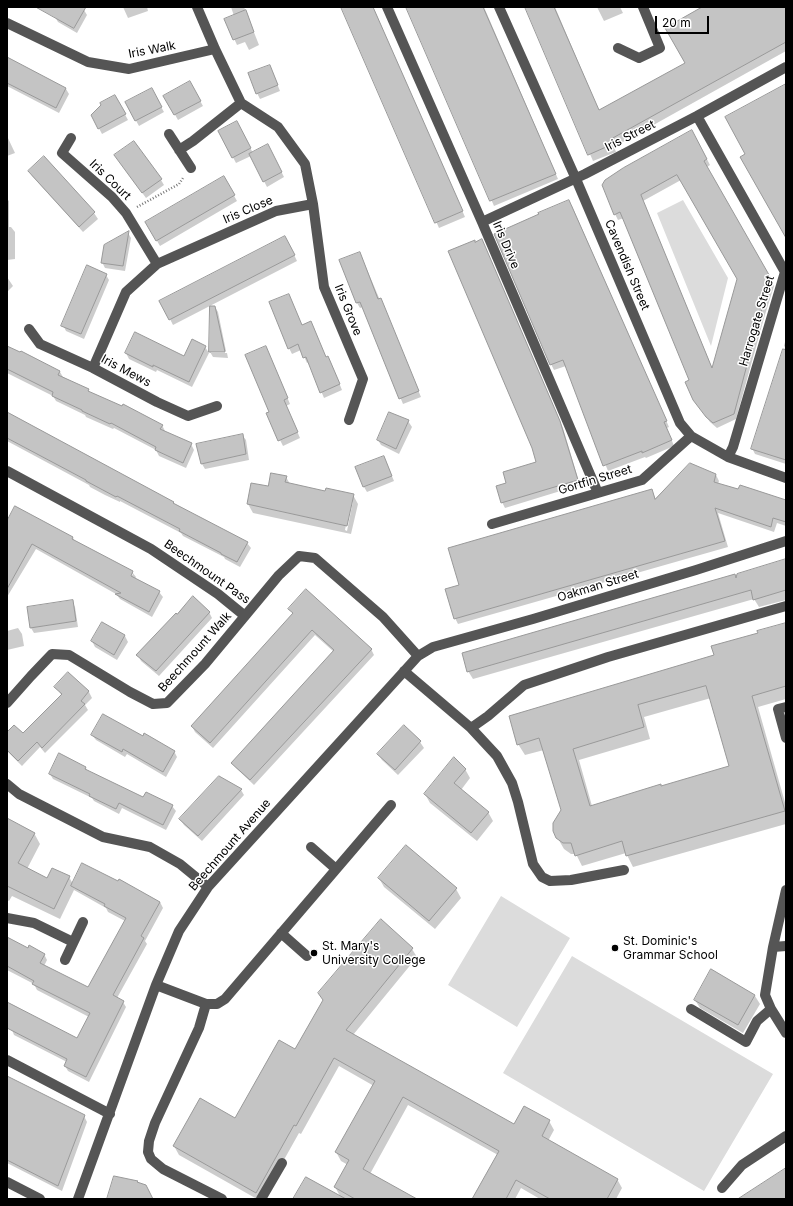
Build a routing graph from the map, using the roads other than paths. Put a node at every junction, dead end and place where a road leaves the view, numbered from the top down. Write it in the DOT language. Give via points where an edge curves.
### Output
graph roads {
  1 [pos="197,7"];
  2 [pos="387,7"];
  3 [pos="499,7"];
  4 [pos="643,7"];
  5 [pos="7,23"];
  6 [pos="618,48"];
  7 [pos="215,49"];
  8 [pos="786,68"];
  9 [pos="241,103"];
  10 [pos="697,116"];
  11 [pos="169,134"];
  12 [pos="70,138"];
  13 [pos="179,150"];
  14 [pos="191,168"];
  15 [pos="576,179"];
  16 [pos="313,204"];
  17 [pos="482,222"];
  18 [pos="157,264"];
  19 [pos="29,328"];
  20 [pos="93,368"];
  21 [pos="217,406"];
  22 [pos="349,420"];
  23 [pos="691,436"];
  24 [pos="728,457"];
  25 [pos="8,474"];
  26 [pos="786,478"];
  27 [pos="598,493"];
  28 [pos="492,524"];
  29 [pos="786,540"];
  30 [pos="786,606"];
  31 [pos="245,616"];
  32 [pos="418,656"];
  33 [pos="404,671"];
  34 [pos="7,703"];
  35 [pos="786,707"];
  36 [pos="471,728"];
  37 [pos="786,738"];
  38 [pos="7,784"];
  39 [pos="391,805"];
  40 [pos="312,847"];
  41 [pos="336,869"];
  42 [pos="624,870"];
  43 [pos="208,886"];
  44 [pos="786,890"];
  45 [pos="7,918"];
  46 [pos="83,922"];
  47 [pos="281,933"];
  48 [pos="73,942"];
  49 [pos="786,946"];
  50 [pos="773,947"];
  51 [pos="307,956"];
  52 [pos="65,960"];
  53 [pos="156,985"];
  54 [pos="206,1004"];
  55 [pos="691,1009"];
  56 [pos="771,1009"];
  57 [pos="785,1030"];
  58 [pos="7,1060"];
  59 [pos="110,1114"];
  60 [pos="786,1136"];
  61 [pos="282,1163"];
  62 [pos="7,1182"];
  63 [pos="722,1188"];
  64 [pos="40,1199"];
  65 [pos="78,1199"];
  66 [pos="222,1199"];
  67 [pos="261,1199"];
  1 -- 7 [label="street"];
  2 -- 17 [label="street, Iris Drive"];
  3 -- 15 [label="street, Cavendish Street"];
  4 -- 6 [label="street" via="660,48 639,58"];
  5 -- 7 [label="street, Iris Walk" via="88,62 129,69"];
  7 -- 9 [label="street"];
  8 -- 10 [label="street, Iris Street"];
  9 -- 13 [label="street"];
  9 -- 16 [label="street" via="278,126 306,164"];
  10 -- 15 [label="street, Iris Street"];
  10 -- 24 [label="street, Harrogate Street" via="785,272"];
  11 -- 13 [label="street"];
  12 -- 18 [label="street, Iris Court" via="62,152 126,213"];
  13 -- 14 [label="street"];
  15 -- 17 [label="street, Iris Street"];
  15 -- 23 [label="street, Cavendish Street" via="680,423"];
  16 -- 18 [label="street, Iris Close" via="276,211"];
  16 -- 22 [label="street, Iris Grove" via="324,286 363,379"];
  17 -- 27 [label="street, Iris Drive"];
  18 -- 20 [label="street, Iris Close" via="126,292"];
  19 -- 20 [label="street, Iris Mews" via="40,344"];
  20 -- 21 [label="street, Iris Mews" via="188,416"];
  23 -- 24 [label="street, Cavendish Street"];
  23 -- 27 [label="street, Gortfin Street" via="642,480"];
  24 -- 26 [label="street, Cavendish Street"];
  25 -- 31 [label="street, Beechmount Pass" via="151,549 218,594"];
  27 -- 28 [label="street, Gortfin Street"];
  29 -- 32 [label="street, Oakman Street" via="696,570 433,647"];
  30 -- 36 [label="street" via="608,657 524,685"];
  31 -- 32 [label="street, Beechmount Pass" via="279,575 299,556 315,558 383,617"];
  31 -- 34 [label="street, Beechmount Walk" via="168,703 153,704 69,654 52,654"];
  32 -- 33 [label="street, Beechmount Avenue"];
  33 -- 36 [label="street"];
  33 -- 43 [label="street, Beechmount Avenue"];
  35 -- 37 [label="street" via="778,709"];
  36 -- 42 [label="street" via="497,756 512,783 533,864 542,877 550,881 571,880"];
  38 -- 43 [label="street" via="19,794 103,837 150,847 180,864"];
  39 -- 41 [label="street"];
  40 -- 41 [label="street"];
  41 -- 47 [label="street"];
  43 -- 53 [label="street, Beechmount Avenue" via="179,931"];
  44 -- 50 [label="street"];
  45 -- 48 [label="street" via="34,923"];
  46 -- 48 [label="street"];
  47 -- 51 [label="street"];
  47 -- 54 [label="street" via="225,999 217,1004"];
  48 -- 52 [label="street"];
  49 -- 50 [label="street"];
  50 -- 56 [label="street" via="765,995"];
  53 -- 54 [label="street"];
  53 -- 59 [label="street, Beechmount Avenue"];
  54 -- 66 [label="street" via="196,1034 155,1123 148,1152 151,1159 163,1169"];
  55 -- 56 [label="street" via="746,1042 757,1021"];
  56 -- 57 [label="street"];
  58 -- 59 [label="street"];
  59 -- 65 [label="street, Beechmount Avenue"];
  60 -- 63 [label="street" via="742,1165"];
  61 -- 67 [label="street"];
  62 -- 64 [label="street"];
}
